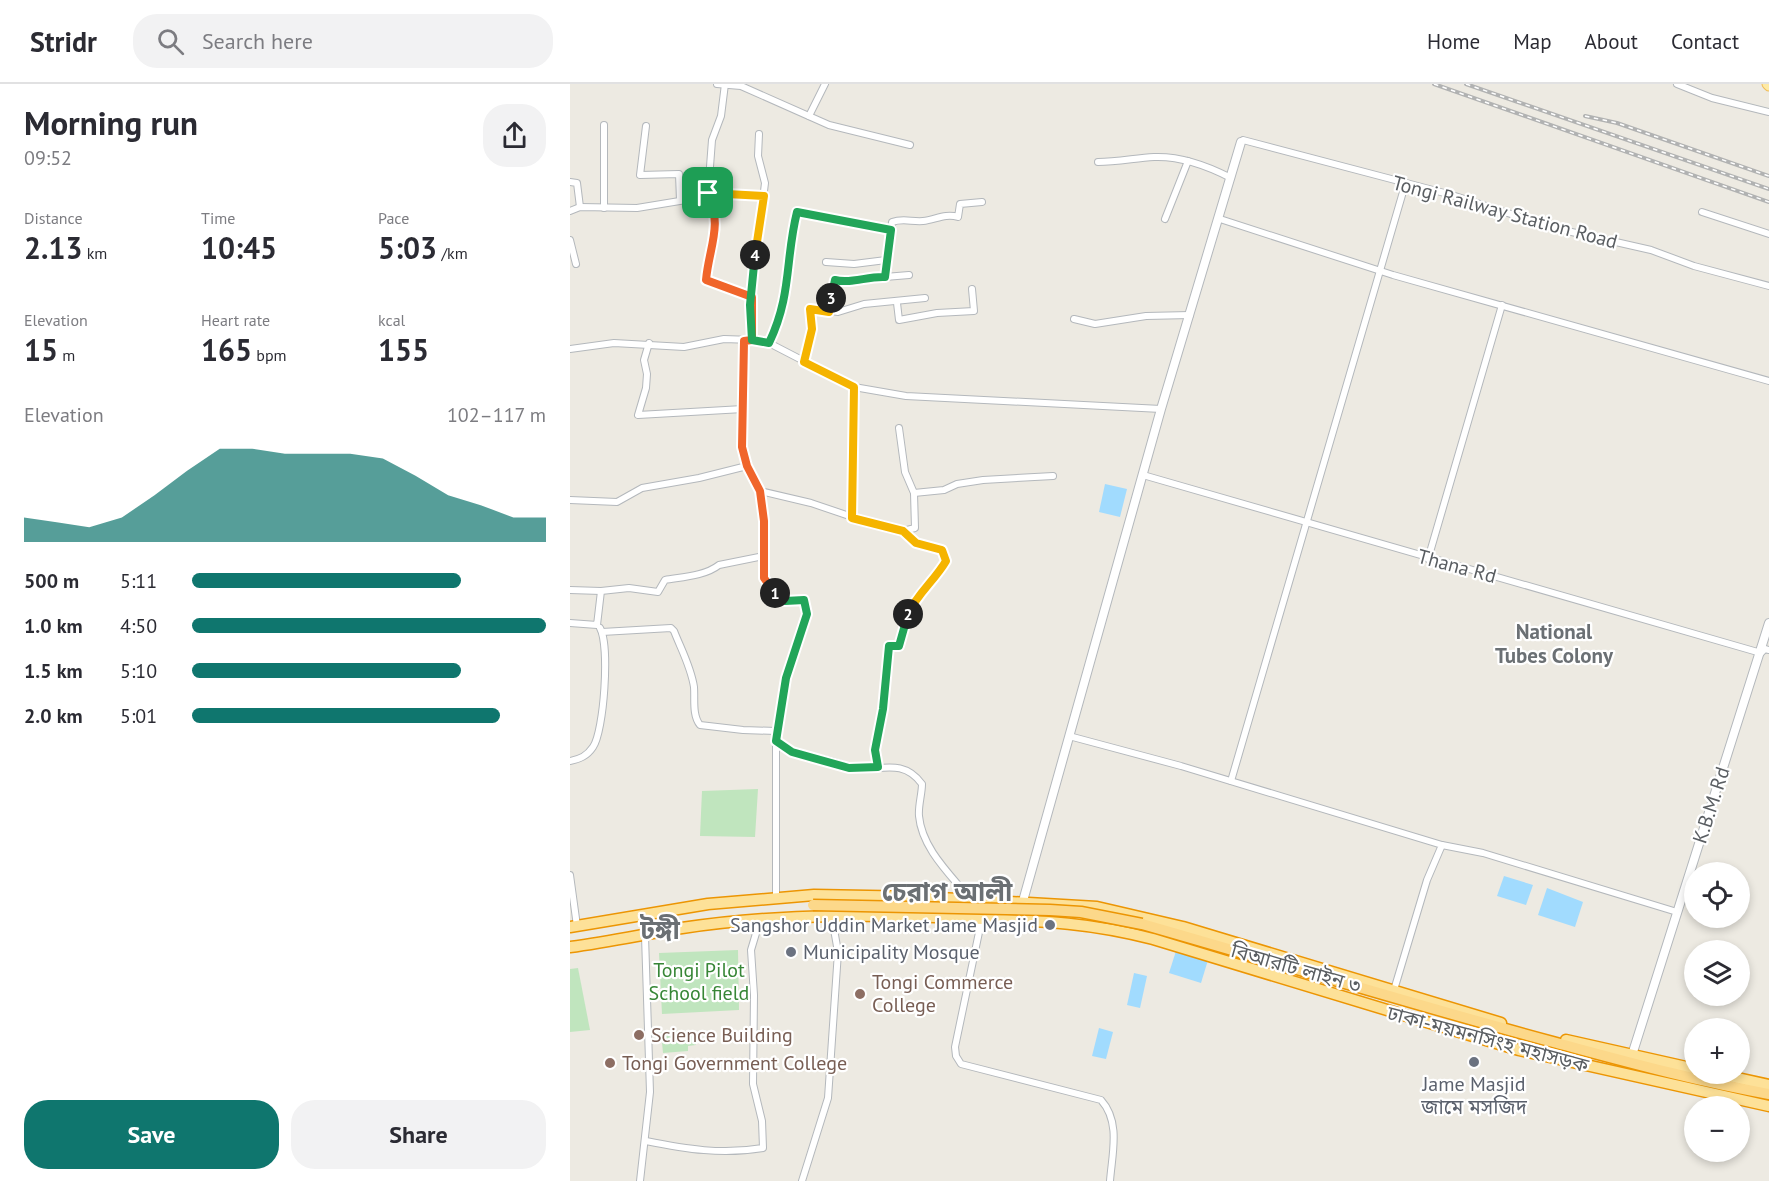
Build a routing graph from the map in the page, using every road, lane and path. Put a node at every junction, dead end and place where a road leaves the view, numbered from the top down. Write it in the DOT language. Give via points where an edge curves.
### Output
graph roads {
  1 [pos="717,84"];
  2 [pos="825,84"];
  3 [pos="1677,84"];
  4 [pos="725,85"];
  5 [pos="1769,112"];
  6 [pos="809,116"];
  7 [pos="604,125"];
  8 [pos="646,126"];
  9 [pos="759,134"];
  10 [pos="1241,142"];
  11 [pos="910,146"];
  12 [pos="1188,161"];
  13 [pos="1098,162"];
  14 [pos="1231,178"];
  15 [pos="570,182"];
  16 [pos="1405,184"];
  17 [pos="708,193"];
  18 [pos="764,196"];
  19 [pos="680,200"];
  20 [pos="982,202"];
  21 [pos="580,207"];
  22 [pos="604,208"];
  23 [pos="570,211"];
  24 [pos="1702,212"];
  25 [pos="1165,219"];
  26 [pos="1220,219"];
  27 [pos="891,230"];
  28 [pos="1769,234"];
  29 [pos="570,240"];
  30 [pos="886,260"];
  31 [pos="826,262"];
  32 [pos="576,264"];
  33 [pos="1379,271"];
  34 [pos="909,275"];
  35 [pos="885,277"];
  36 [pos="1769,286"];
  37 [pos="972,289"];
  38 [pos="752,297"];
  39 [pos="925,298"];
  40 [pos="897,303"];
  41 [pos="1502,305"];
  42 [pos="829,312"];
  43 [pos="1190,315"];
  44 [pos="1074,319"];
  45 [pos="748,341"];
  46 [pos="649,343"];
  47 [pos="769,343"];
  48 [pos="570,349"];
  49 [pos="804,362"];
  50 [pos="1769,381"];
  51 [pos="854,387"];
  52 [pos="743,409"];
  53 [pos="1161,409"];
  54 [pos="899,428"];
  55 [pos="747,466"];
  56 [pos="1143,475"];
  57 [pos="1053,476"];
  58 [pos="760,491"];
  59 [pos="914,493"];
  60 [pos="570,500"];
  61 [pos="852,518"];
  62 [pos="1306,523"];
  63 [pos="903,531"];
  64 [pos="764,556"];
  65 [pos="1428,559"];
  66 [pos="570,590"];
  67 [pos="601,591"];
  68 [pos="570,622"];
  69 [pos="1769,623"];
  70 [pos="597,625"];
  71 [pos="602,632"];
  72 [pos="1769,650"];
  73 [pos="1761,653"];
  74 [pos="776,731"];
  75 [pos="1069,736"];
  76 [pos="776,741"];
  77 [pos="570,761"];
  78 [pos="878,767"];
  79 [pos="1231,781"];
  80 [pos="1442,845"];
  81 [pos="570,875"];
  82 [pos="776,898"];
  83 [pos="970,900"];
  84 [pos="1023,901"];
  85 [pos="813,905"];
  86 [pos="1677,912"];
  87 [pos="832,918"];
  88 [pos="982,918"];
  89 [pos="760,920"];
  90 [pos="574,927"];
  91 [pos="645,936"];
  92 [pos="570,947"];
  93 [pos="1394,990"];
  94 [pos="1632,1055"];
  95 [pos="1684,1067"];
  96 [pos="1750,1081"];
  97 [pos="1769,1085"];
  98 [pos="1769,1094"];
  99 [pos="1769,1106"];
  100 [pos="646,1141"];
  101 [pos="640,1181"];
  102 [pos="802,1181"];
  103 [pos="1110,1181"];
  1 -- 4 [label="street"];
  2 -- 6 [label="street"];
  3 -- 5 [label="street" via="1712,98"];
  4 -- 6 [label="street" via="756,91"];
  4 -- 17 [label="street" via="721,116 712,140"];
  6 -- 11 [label="street" via="843,130"];
  7 -- 22 [label="street"];
  8 -- 19 [label="street" via="640,175 679,174"];
  9 -- 18 [label="street"];
  10 -- 14 [label="street"];
  10 -- 16 [label="street, Tongi Railway Station Road"];
  12 -- 13 [label="street" via="1155,157"];
  12 -- 14 [label="street"];
  12 -- 25 [label="street"];
  14 -- 26 [label="street"];
  15 -- 21 [label="street" via="577,183"];
  16 -- 33 [label="street"];
  16 -- 36 [label="street, Tongi Railway Station Road"];
  17 -- 18 [label="street"];
  17 -- 19 [label="street"];
  17 -- 38 [label="street" via="715,212 714,245 706,280"];
  18 -- 38 [label="street"];
  19 -- 22 [label="street"];
  20 -- 27 [label="street" via="960,204 958,217 898,220 892,222"];
  21 -- 22 [label="street"];
  21 -- 23 [label="street"];
  24 -- 28 [label="street"];
  26 -- 33 [label="street"];
  26 -- 43 [label="street"];
  27 -- 30 [label="street"];
  27 -- 47 [label="street" via="797,212 788,287 780,321"];
  29 -- 32 [label="street"];
  30 -- 31 [label="street"];
  30 -- 35 [label="street"];
  33 -- 41 [label="street"];
  33 -- 62 [label="street"];
  34 -- 35 [label="street"];
  35 -- 42 [label="street" via="835,280"];
  37 -- 40 [label="street" via="974,311 899,320"];
  38 -- 45 [label="street"];
  39 -- 40 [label="street"];
  40 -- 42 [label="street" via="864,304 843,312"];
  41 -- 50 [label="street"];
  41 -- 65 [label="street"];
  42 -- 49 [label="street" via="810,309 812,329"];
  43 -- 44 [label="street" via="1146,316 1095,324"];
  43 -- 53 [label="street"];
  45 -- 46 [label="street" via="724,339 684,347"];
  45 -- 47 [label="street"];
  45 -- 52 [label="street"];
  46 -- 48 [label="street"];
  46 -- 52 [label="street" via="644,360 646,388 638,415"];
  47 -- 49 [label="street"];
  49 -- 51 [label="street"];
  51 -- 53 [label="street" via="906,396"];
  51 -- 61 [label="street"];
  52 -- 55 [label="street" via="740,430"];
  53 -- 56 [label="street"];
  54 -- 59 [label="street" via="905,472"];
  55 -- 58 [label="street"];
  55 -- 60 [label="street" via="642,488 617,502"];
  56 -- 62 [label="street, Thana Rd"];
  56 -- 75 [label="street"];
  57 -- 59 [label="street" via="983,480"];
  58 -- 61 [label="street" via="812,503"];
  58 -- 64 [label="street"];
  59 -- 63 [label="street" via="915,528"];
  61 -- 63 [label="street"];
  62 -- 65 [label="street, Thana Rd"];
  62 -- 79 [label="street"];
  63 -- 78 [label="street" via="916,543 942,550 946,561 915,599 899,646 889,646 875,750"];
  64 -- 67 [label="street" via="666,580 658,592 629,588"];
  64 -- 74 [label="street" via="764,578 769,587 785,601 804,600 807,614 786,678"];
  65 -- 73 [label="street, Thana Rd"];
  66 -- 67 [label="street"];
  67 -- 70 [label="street"];
  68 -- 70 [label="street"];
  69 -- 73 [label="street, K.B.M. Rd"];
  70 -- 71 [label="street"];
  71 -- 74 [label="street" via="671,628 688,665 696,720 700,724"];
  71 -- 77 [label="street" via="601,730 594,747 584,757"];
  72 -- 73 [label="street"];
  73 -- 86 [label="street, K.B.M. Rd"];
  74 -- 76 [label="street"];
  75 -- 79 [label="street"];
  75 -- 84 [label="street"];
  76 -- 78 [label="street" via="792,752 849,768"];
  76 -- 82 [label="street"];
  78 -- 83 [label="street" via="909,770 922,784 919,814 924,835"];
  79 -- 80 [label="street"];
  80 -- 86 [label="street" via="1483,853"];
  80 -- 93 [label="street" via="1427,880"];
  81 -- 90 [label="street"];
  82 -- 83 [label="highway, ঢাকা-ময়মনসিংহ মহাসড়ক" via="832,894"];
  82 -- 90 [label="highway, ঢাকা-ময়মনসিংহ মহাসড়ক" via="708,904"];
  83 -- 84 [label="highway, ঢাকা-ময়মনসিংহ মহাসড়ক"];
  84 -- 93 [label="highway, ঢাকা-ময়মনসিংহ মহাসড়ক" via="1097,908 1183,927"];
  85 -- 98 [label="highway, বিআরটি লাইন ৩, bridge" via="1050,910 1114,918 1629,1063"];
  86 -- 94 [label="street, K.B.M. Rd"];
  87 -- 88 [label="highway, ঢাকা-ময়মনসিংহ মহাসড়ক"];
  87 -- 89 [label="highway, ঢাকা-ময়মনসিংহ মহাসড়ক"];
  87 -- 102 [label="street" via="838,952 828,1098"];
  88 -- 99 [label="highway, ঢাকা-ময়মনসিংহ মহাসড়ক" via="1057,921 1122,931 1519,1050"];
  88 -- 103 [label="street" via="956,1056 961,1064 1101,1100 1114,1125"];
  89 -- 91 [label="highway, ঢাকা-ময়মনসিংহ মহাসড়ক"];
  89 -- 100 [label="street" via="751,950 753,1084 762,1121 763,1148 709,1152"];
  91 -- 92 [label="highway, ঢাকা-ময়মনসিংহ মহাসড়ক"];
  91 -- 100 [label="street" via="650,1092"];
  93 -- 94 [label="highway, ঢাকা-ময়মনসিংহ মহাসড়ক" via="1544,1035"];
  94 -- 95 [label="highway, ঢাকা-ময়মনসিংহ মহাসড়ক"];
  96 -- 97 [label="highway"];
  100 -- 101 [label="street"];
}
